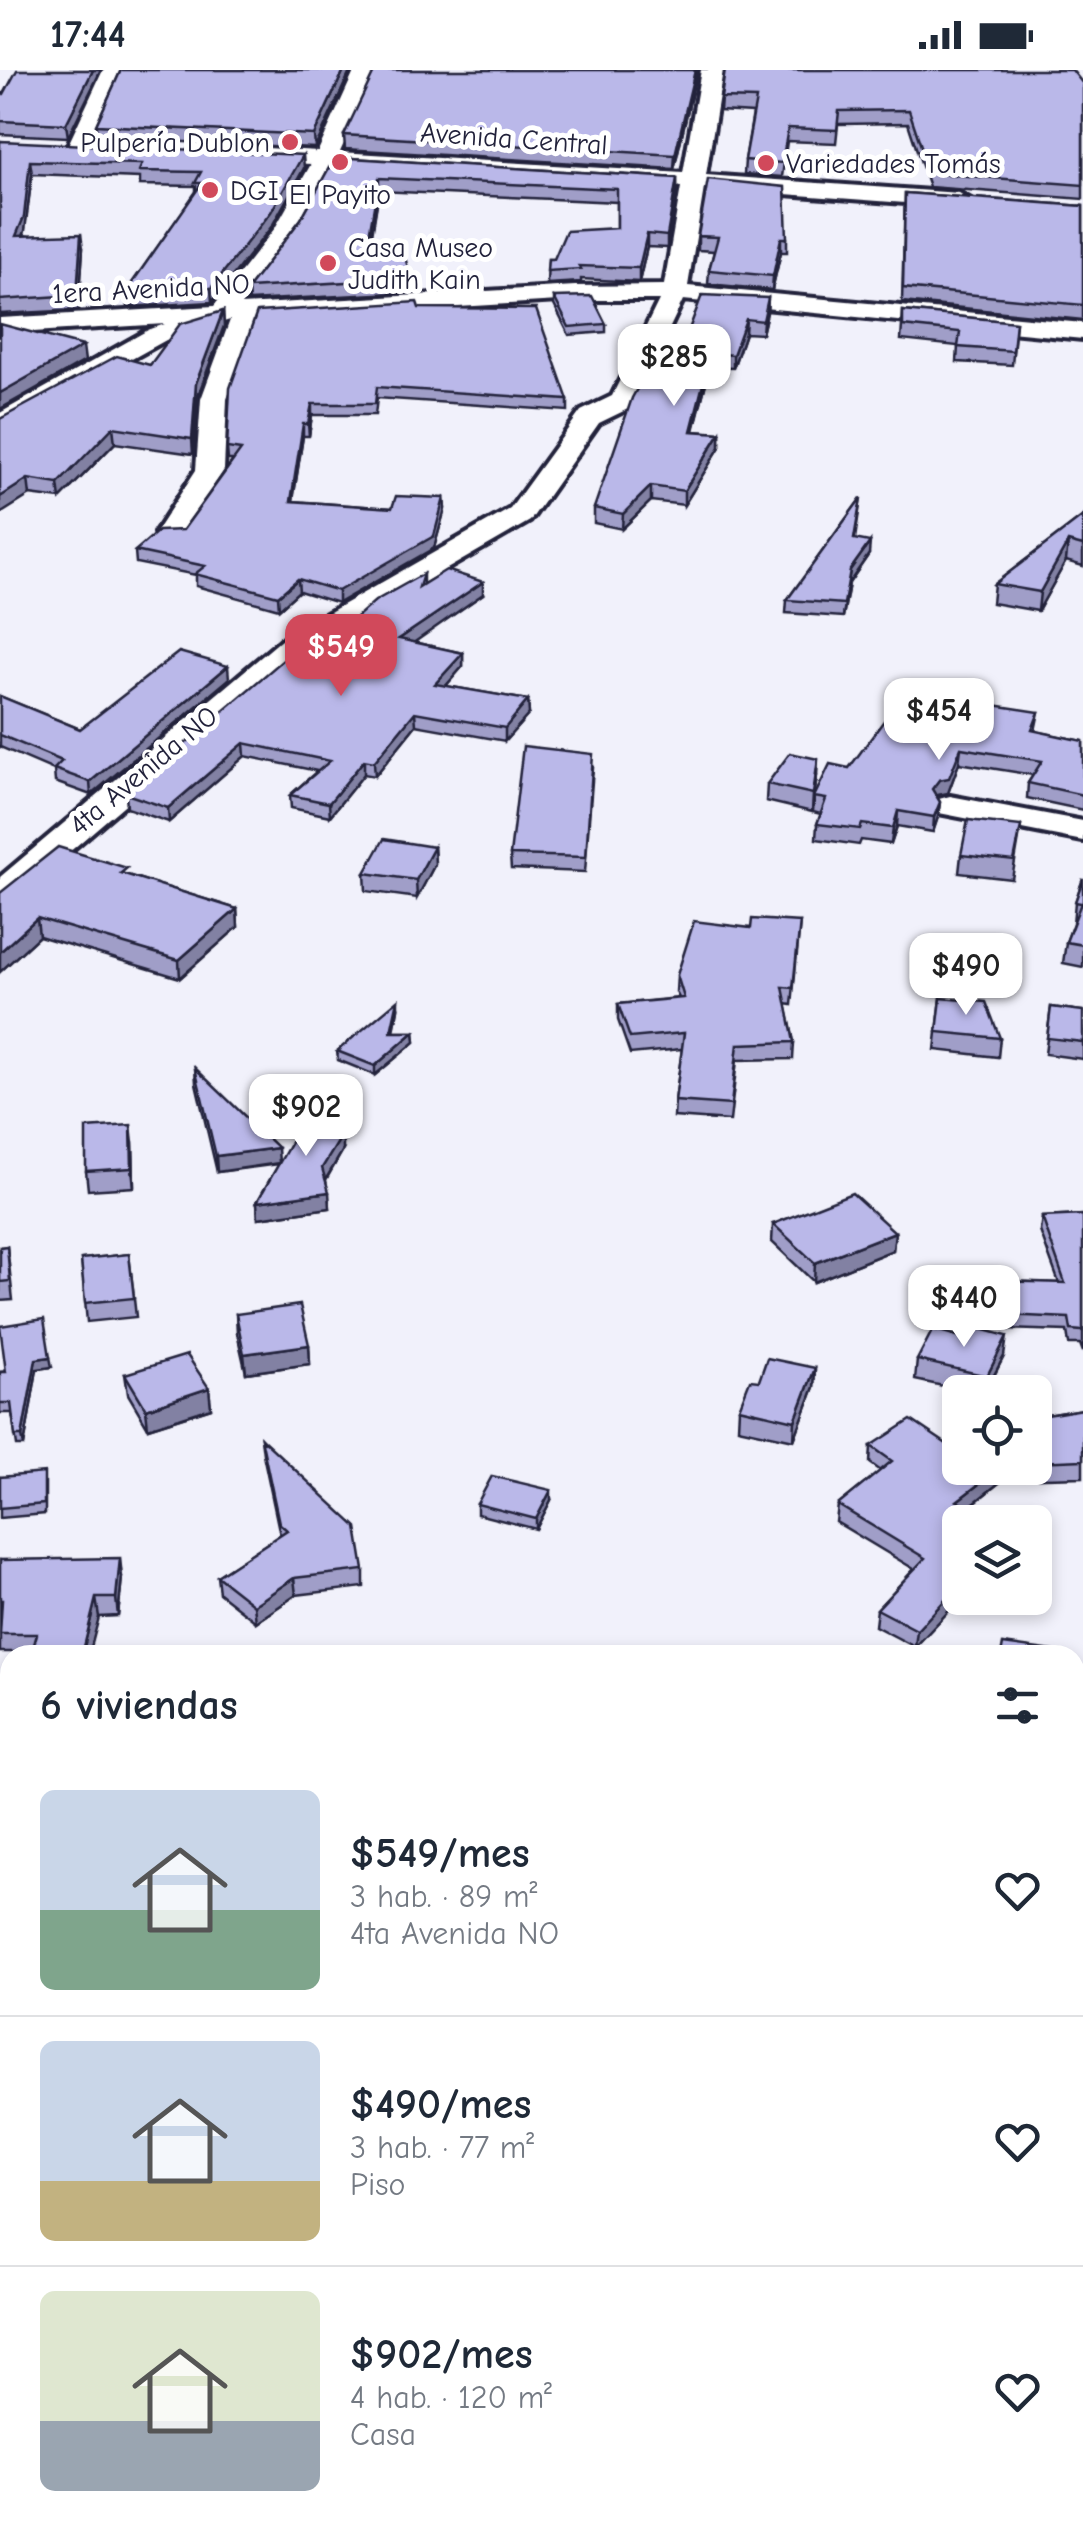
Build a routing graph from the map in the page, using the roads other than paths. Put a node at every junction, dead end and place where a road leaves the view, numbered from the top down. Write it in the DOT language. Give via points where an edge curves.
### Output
graph roads {
  1 [pos="114,70"];
  2 [pos="366,70"];
  3 [pos="712,70"];
  4 [pos="78,148"];
  5 [pos="230,153"];
  6 [pos="326,157"];
  7 [pos="696,180"];
  8 [pos="973,201"];
  9 [pos="675,292"];
  10 [pos="233,313"];
  11 [pos="0,326"];
  12 [pos="1083,331"];
  13 [pos="0,424"];
  14 [pos="169,533"];
  15 [pos="950,806"];
  16 [pos="1083,831"];
  17 [pos="0,894"];
  1 -- 4 [label="street"];
  2 -- 6 [label="street"];
  3 -- 7 [label="street, 4ta Avenida NO"];
  5 -- 6 [label="street, Avenida Central"];
  6 -- 7 [label="street, Avenida Central"];
  6 -- 10 [label="street"];
  7 -- 8 [label="street, Avenida Central"];
  7 -- 9 [label="street, 4ta Avenida NO"];
  9 -- 10 [label="street, 1era Avenida NO"];
  9 -- 12 [label="street, 1era Avenida NO"];
  9 -- 17 [label="street, 4ta Avenida NO" via="624,401 590,417 520,515 292,646"];
  10 -- 11 [label="street, 1era Avenida NO"];
  10 -- 13 [label="street" via="157,335"];
  10 -- 14 [label="street" via="214,398 210,470"];
  15 -- 16 [label="street"];
}
